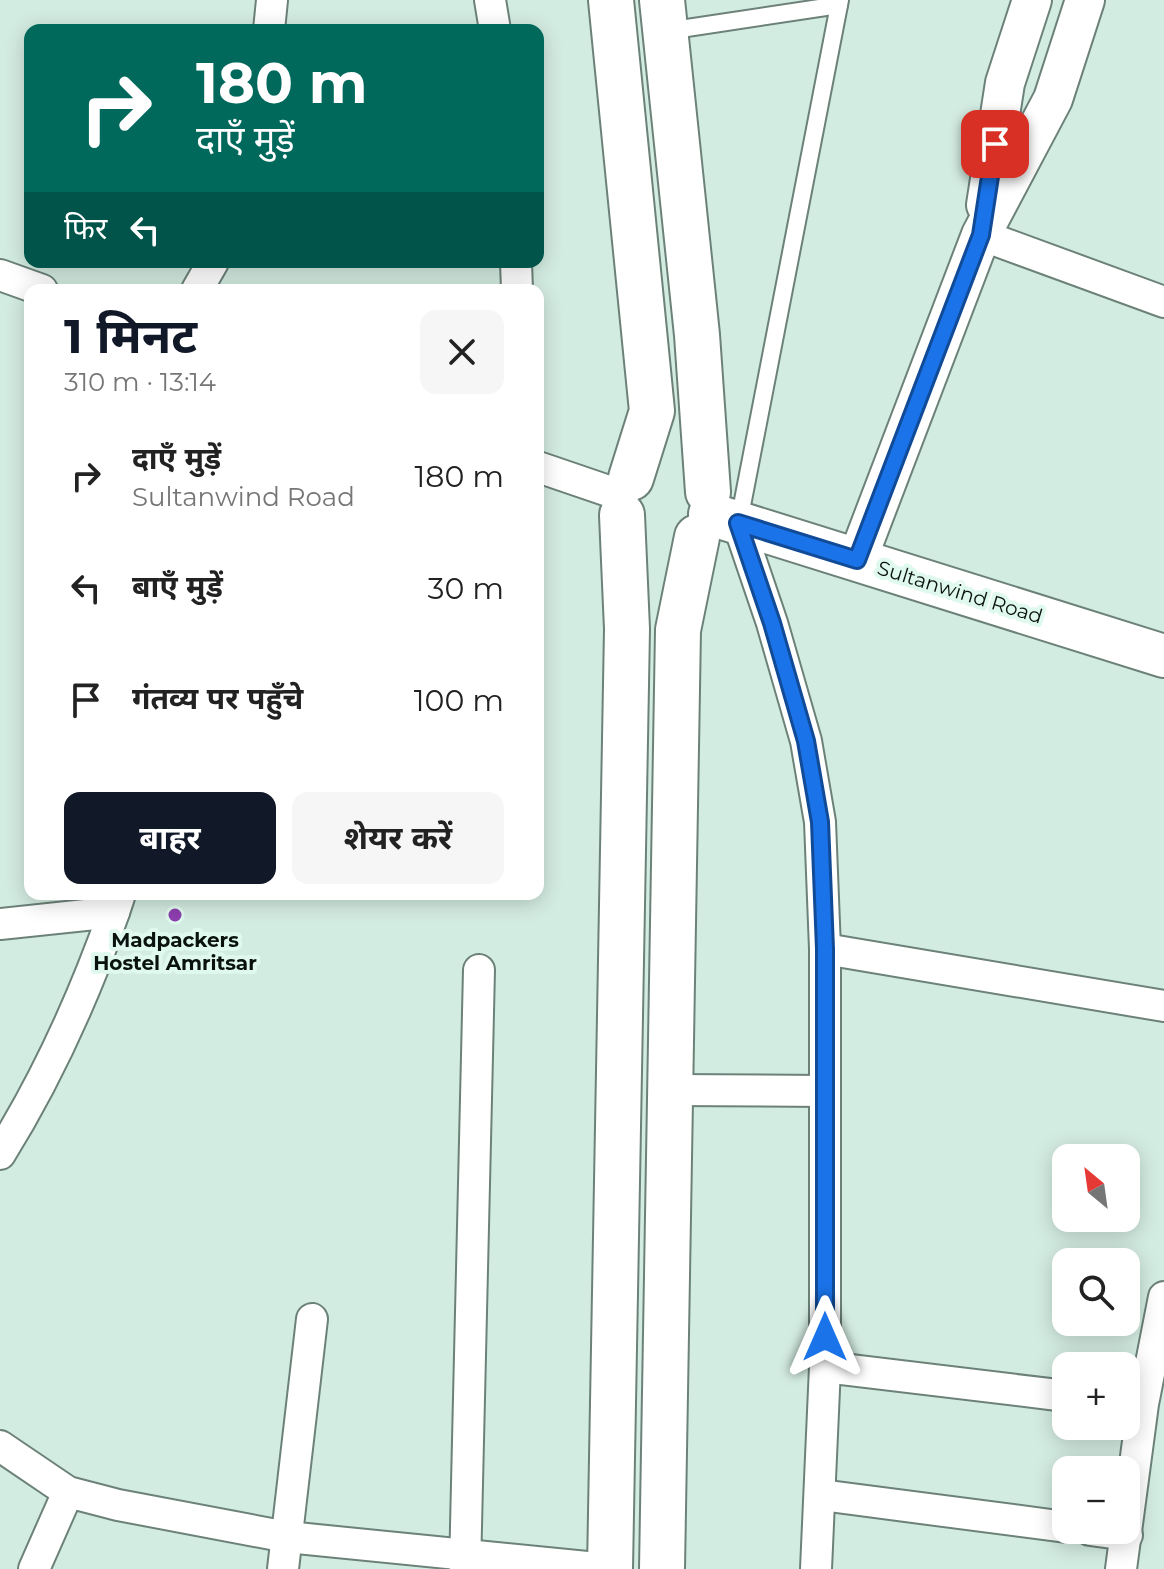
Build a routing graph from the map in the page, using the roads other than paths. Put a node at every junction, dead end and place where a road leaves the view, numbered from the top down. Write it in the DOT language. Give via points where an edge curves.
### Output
graph roads {
  1 [pos="272,0"];
  2 [pos="490,0"];
  3 [pos="611,0"];
  4 [pos="1032,0"];
  5 [pos="1085,0"];
  6 [pos="840,3"];
  7 [pos="664,16"];
  8 [pos="270,24"];
  9 [pos="494,24"];
  10 [pos="981,235"];
  11 [pos="0,275"];
  12 [pos="25,284"];
  13 [pos="1164,302"];
  14 [pos="544,469"];
  15 [pos="625,496"];
  16 [pos="713,516"];
  17 [pos="857,560"];
  18 [pos="1164,656"];
  19 [pos="117,903"];
  20 [pos="0,924"];
  21 [pos="825,949"];
  22 [pos="479,970"];
  23 [pos="1164,1006"];
  24 [pos="670,1090"];
  25 [pos="825,1091"];
  26 [pos="0,1154"];
  27 [pos="1164,1297"];
  28 [pos="312,1319"];
  29 [pos="825,1367"];
  30 [pos="1052,1394"];
  31 [pos="1144,1405"];
  32 [pos="0,1446"];
  33 [pos="1137,1456"];
  34 [pos="68,1492"];
  35 [pos="821,1495"];
  36 [pos="1052,1525"];
  37 [pos="287,1537"];
  38 [pos="1125,1544"];
  39 [pos="465,1563"];
  40 [pos="34,1569"];
  41 [pos="283,1569"];
  42 [pos="608,1569"];
  43 [pos="662,1569"];
  44 [pos="816,1569"];
  45 [pos="1121,1569"];
  1 -- 8 [label="street"];
  2 -- 9 [label="street"];
  3 -- 15 [label="main road" via="652,411"];
  4 -- 10 [label="street" via="1005,83"];
  5 -- 10 [label="street" via="1053,99"];
  6 -- 7 [label="lane"];
  6 -- 16 [label="lane"];
  7 -- 16 [label="main road"];
  10 -- 13 [label="street"];
  10 -- 17 [label="street"];
  11 -- 12 [label="street"];
  14 -- 15 [label="street"];
  15 -- 16 [label="main road" via="647,466 685,465 706,486"];
  15 -- 16 [label="main road" via="631,534 663,551 681,548"];
  15 -- 42 [label="main road" via="627,629"];
  16 -- 17 [label="main road, Sultanwind Road"];
  16 -- 21 [label="street" via="772,623 806,741 820,822"];
  16 -- 24 [label="main road" via="678,630"];
  17 -- 18 [label="main road, Sultanwind Road"];
  19 -- 20 [label="street"];
  19 -- 26 [label="street" via="88,986 45,1078"];
  21 -- 23 [label="street"];
  21 -- 25 [label="street"];
  22 -- 39 [label="street"];
  24 -- 25 [label="street"];
  24 -- 43 [label="main road"];
  25 -- 29 [label="street"];
  27 -- 31 [label="street"];
  28 -- 37 [label="street"];
  29 -- 30 [label="street"];
  29 -- 35 [label="street"];
  31 -- 33 [label="street"];
  32 -- 34 [label="street"];
  34 -- 37 [label="street"];
  34 -- 40 [label="street"];
  35 -- 36 [label="street"];
  35 -- 44 [label="street"];
  37 -- 39 [label="street"];
  37 -- 41 [label="street"];
  38 -- 45 [label="street"];
  39 -- 42 [label="street"];
}
